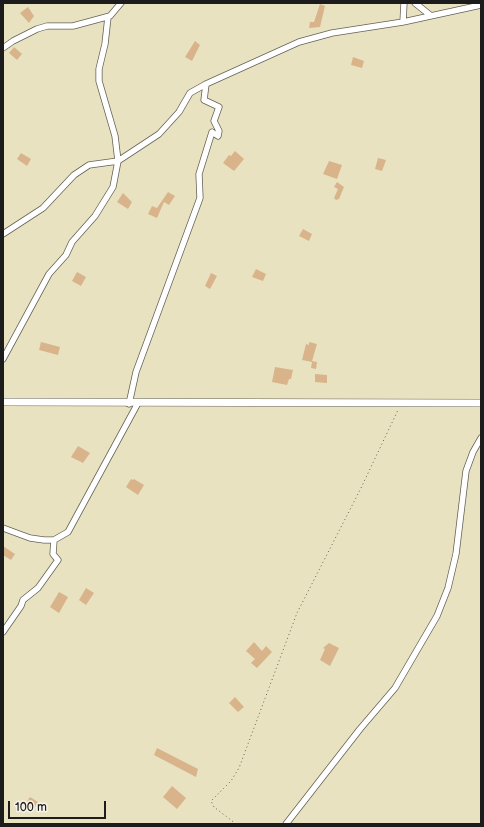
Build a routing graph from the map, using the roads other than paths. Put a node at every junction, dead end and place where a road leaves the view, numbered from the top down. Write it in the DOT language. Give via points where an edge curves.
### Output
graph roads {
  1 [pos="121,3"];
  2 [pos="404,3"];
  3 [pos="415,3"];
  4 [pos="481,5"];
  5 [pos="430,15"];
  6 [pos="108,17"];
  7 [pos="403,22"];
  8 [pos="3,48"];
  9 [pos="206,84"];
  10 [pos="118,162"];
  11 [pos="3,234"];
  12 [pos="4,355"];
  13 [pos="3,402"];
  14 [pos="138,403"];
  15 [pos="481,403"];
  16 [pos="129,404"];
  17 [pos="481,438"];
  18 [pos="3,528"];
  19 [pos="54,540"];
  20 [pos="3,632"];
  21 [pos="286,824"];
  1 -- 6 [label="street"];
  2 -- 7 [label="street"];
  3 -- 5 [label="street"];
  4 -- 5 [label="street"];
  5 -- 7 [label="street"];
  6 -- 8 [label="street" via="73,26 47,26"];
  6 -- 10 [label="street" via="99,81 115,136"];
  7 -- 9 [label="street" via="346,30 299,42"];
  9 -- 10 [label="street" via="190,93 168,126"];
  9 -- 16 [label="street" via="204,100 219,107 214,121 219,131 218,136 212,132 199,174 200,198 136,372"];
  10 -- 11 [label="street" via="89,165 74,175 43,208"];
  10 -- 12 [label="street" via="114,183 109,193 95,216 49,274"];
  13 -- 16 [label="street"];
  14 -- 15 [label="street"];
  14 -- 16 [label="street"];
  14 -- 19 [label="street" via="68,532"];
  17 -- 21 [label="street" via="466,471 456,554 448,588 437,616 395,688"];
  18 -- 19 [label="street" via="37,539"];
  19 -- 20 [label="street" via="53,554 58,560 38,588 23,600"];
}
